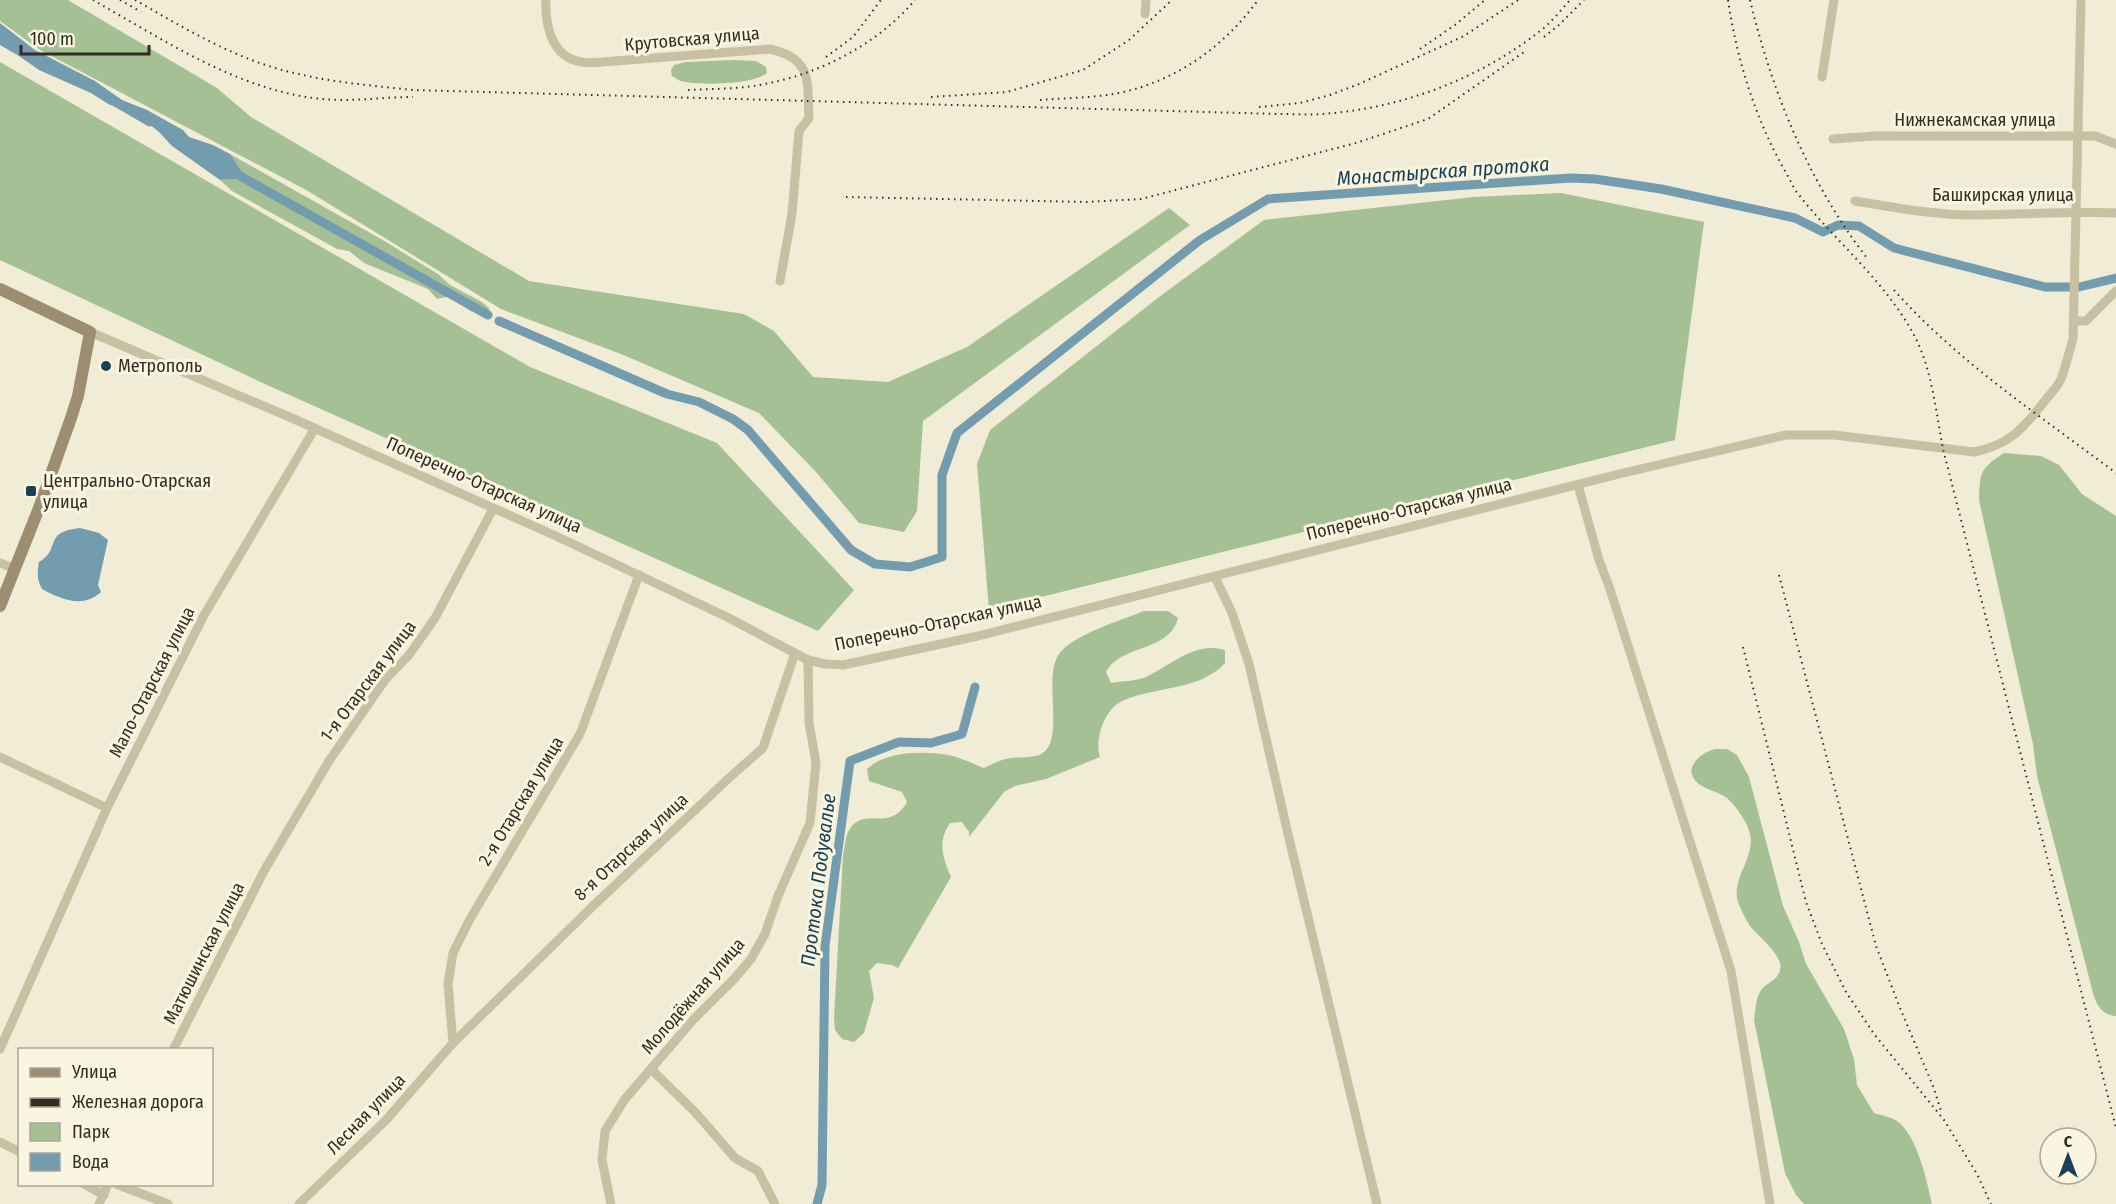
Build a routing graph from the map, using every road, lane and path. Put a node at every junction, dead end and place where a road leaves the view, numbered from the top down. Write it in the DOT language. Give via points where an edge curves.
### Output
graph roads {
  1 [pos="546,0"];
  2 [pos="1146,0"];
  3 [pos="1833,0"];
  4 [pos="2080,0"];
  5 [pos="1145,14"];
  6 [pos="1822,77"];
  7 [pos="2077,137"];
  8 [pos="1833,139"];
  9 [pos="2116,144"];
  10 [pos="1855,201"];
  11 [pos="2076,212"];
  12 [pos="2116,213"];
  13 [pos="780,281"];
  14 [pos="0,289"];
  15 [pos="2116,291"];
  16 [pos="2075,321"];
  17 [pos="90,332"];
  18 [pos="315,428"];
  19 [pos="1578,485"];
  20 [pos="493,508"];
  21 [pos="0,563"];
  22 [pos="15,569"];
  23 [pos="639,575"];
  24 [pos="1215,577"];
  25 [pos="0,606"];
  26 [pos="795,653"];
  27 [pos="808,660"];
  28 [pos="0,757"];
  29 [pos="107,808"];
  30 [pos="264,871"];
  31 [pos="453,1043"];
  32 [pos="174,1048"];
  33 [pos="0,1049"];
  34 [pos="651,1069"];
  35 [pos="0,1142"];
  36 [pos="18,1151"];
  37 [pos="85,1186"];
  38 [pos="119,1186"];
  39 [pos="101,1199"];
  40 [pos="168,1204"];
  41 [pos="298,1204"];
  42 [pos="611,1204"];
  43 [pos="775,1204"];
  44 [pos="1377,1204"];
  45 [pos="1770,1204"];
  1 -- 13 [label="street, Крутовская улица" via="550,35 559,50 574,61 770,49 785,52 803,67 809,118 798,130 792,214"];
  2 -- 5 [label="street"];
  3 -- 6 [label="street"];
  4 -- 7 [label="street, Поперечно-Отарская улица"];
  7 -- 8 [label="street, Нижнекамская улица"];
  7 -- 9 [label="street, Нижнекамская улица" via="2103,137"];
  7 -- 11 [label="street, Поперечно-Отарская улица"];
  10 -- 11 [label="street, Башкирская улица" via="1963,215"];
  11 -- 12 [label="street, Башкирская улица"];
  11 -- 16 [label="street, Поперечно-Отарская улица"];
  14 -- 17 [label="street, Поперечно-Отарская улица"];
  15 -- 16 [label="street" via="2086,321"];
  16 -- 19 [label="street, Поперечно-Отарская улица" via="2060,382 2016,435 1989,449 1974,452 1834,435 1786,435"];
  17 -- 18 [label="street, Поперечно-Отарская улица"];
  17 -- 22 [label="street" via="78,396"];
  18 -- 20 [label="street, Поперечно-Отарская улица"];
  18 -- 29 [label="street, Мало-Отарская улица" via="203,617"];
  19 -- 24 [label="street, Поперечно-Отарская улица"];
  19 -- 45 [label="street" via="1731,971"];
  20 -- 23 [label="street, Поперечно-Отарская улица"];
  20 -- 30 [label="street, 1-я Отарская улица" via="435,618 385,680 329,761"];
  21 -- 22 [label="street"];
  22 -- 25 [label="street"];
  23 -- 26 [label="street, Поперечно-Отарская улица"];
  23 -- 31 [label="street, 2-я Отарская улица" via="580,734 453,952 448,984"];
  24 -- 27 [label="street, Поперечно-Отарская улица" via="878,658 843,665"];
  24 -- 44 [label="street" via="1249,664"];
  26 -- 27 [label="street, Поперечно-Отарская улица"];
  26 -- 31 [label="street, 8-я Отарская улица" via="763,748"];
  27 -- 34 [label="street, Молодёжная улица" via="809,723 816,763 810,823 751,959"];
  28 -- 29 [label="street"];
  29 -- 33 [label="street, Мало-Отарская улица"];
  30 -- 32 [label="street, Матюшинская улица"];
  31 -- 41 [label="street, Лесная улица" via="386,1120"];
  34 -- 42 [label="street, Молодёжная улица" via="625,1099 605,1131 602,1160"];
  34 -- 43 [label="street" via="735,1158 758,1171"];
  35 -- 36 [label="street"];
  37 -- 39 [label="street"];
  38 -- 40 [label="street"];
}
